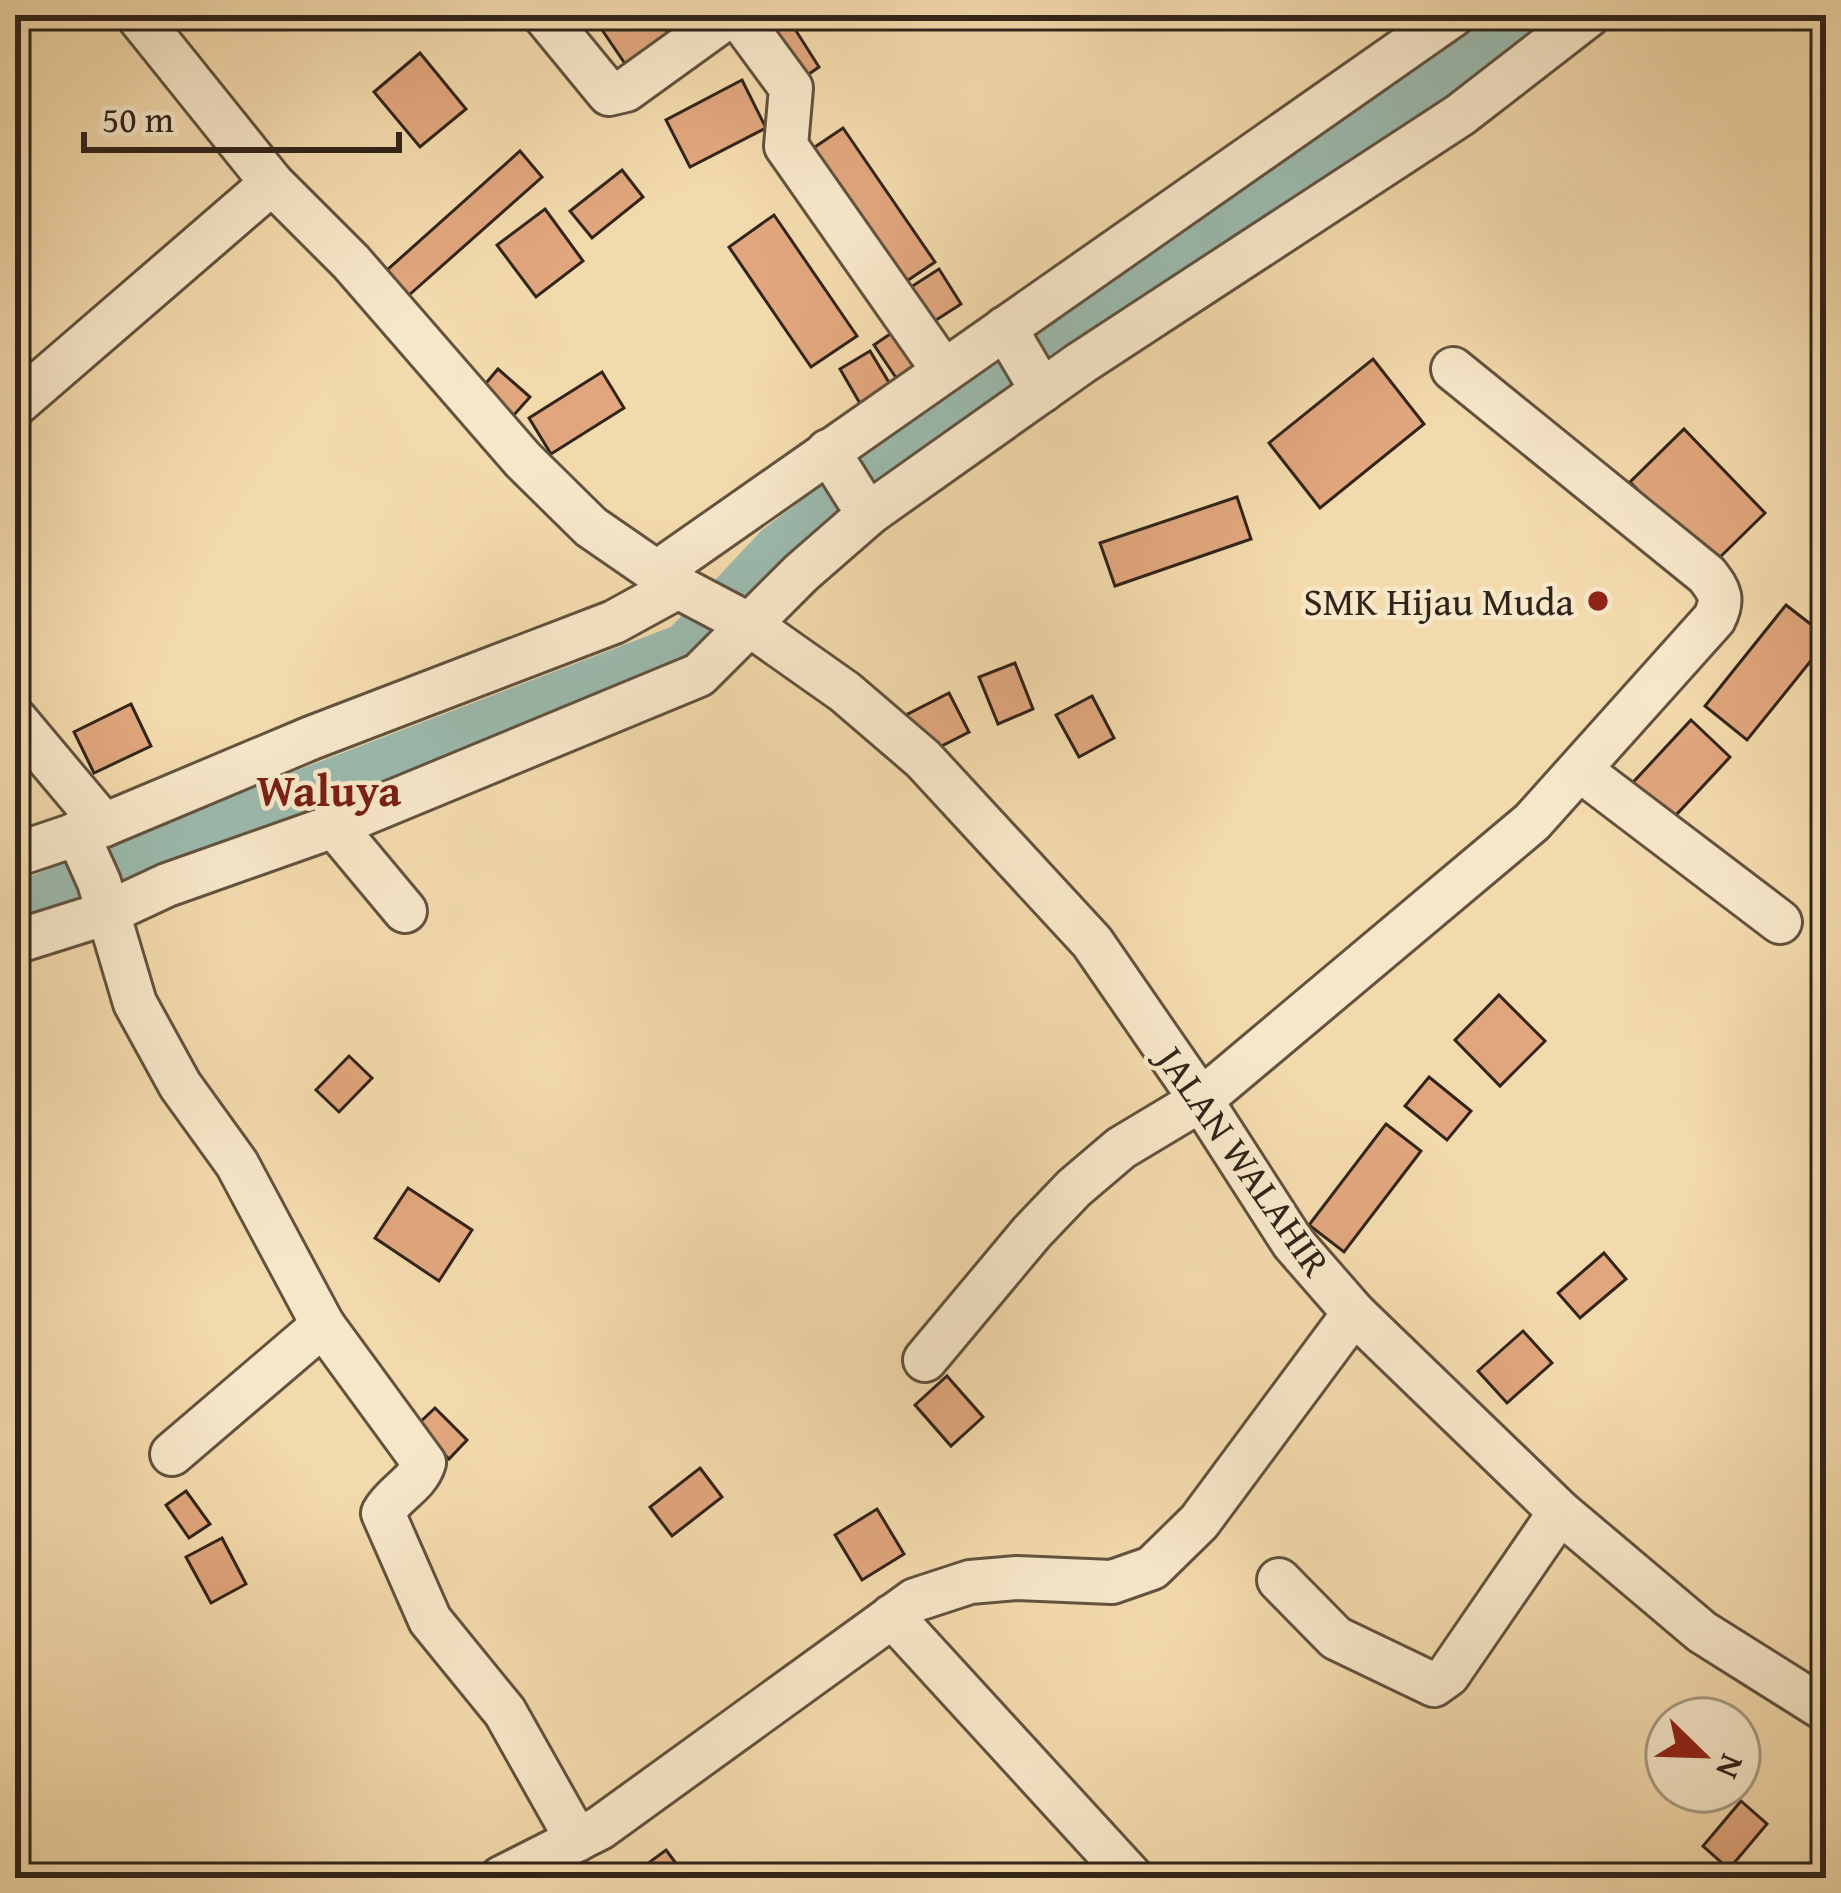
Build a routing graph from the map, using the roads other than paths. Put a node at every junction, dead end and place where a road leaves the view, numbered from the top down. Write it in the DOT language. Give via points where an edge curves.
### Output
graph roads {
  1 [pos="137,15"];
  2 [pos="544,15"];
  3 [pos="1453,15"];
  4 [pos="1589,15"];
  5 [pos="272,183"];
  6 [pos="1007,332"];
  7 [pos="1453,369"];
  8 [pos="943,370"];
  9 [pos="1039,384"];
  10 [pos="15,405"];
  11 [pos="830,456"];
  12 [pos="864,504"];
  13 [pos="675,585"];
  14 [pos="746,622"];
  15 [pos="15,719"];
  16 [pos="1580,770"];
  17 [pos="334,826"];
  18 [pos="88,833"];
  19 [pos="15,855"];
  20 [pos="103,897"];
  21 [pos="405,910"];
  22 [pos="1780,922"];
  23 [pos="15,942"];
  24 [pos="1201,1100"];
  25 [pos="1354,1313"];
  26 [pos="323,1325"];
  27 [pos="925,1360"];
  28 [pos="172,1454"];
  29 [pos="1560,1512"];
  30 [pos="1279,1580"];
  31 [pos="892,1616"];
  32 [pos="1826,1710"];
  33 [pos="577,1840"];
  34 [pos="501,1878"];
  35 [pos="1132,1878"];
  1 -- 5 [label="street, JALAN WALAHIR"];
  2 -- 8 [label="street" via="609,94 723,20 741,20 791,88 786,146"];
  3 -- 6 [label="street"];
  4 -- 9 [label="street" via="1460,115"];
  5 -- 10 [label="street"];
  5 -- 13 [label="street, JALAN WALAHIR" via="523,460 591,527"];
  6 -- 8 [label="street"];
  6 -- 9 [label="street"];
  7 -- 16 [label="street" via="1721,594 1705,631"];
  8 -- 11 [label="street"];
  9 -- 12 [label="street"];
  11 -- 12 [label="street"];
  11 -- 13 [label="street"];
  12 -- 14 [label="street"];
  13 -- 14 [label="street, JALAN WALAHIR"];
  13 -- 18 [label="street" via="614,622"];
  14 -- 17 [label="street" via="699,675"];
  14 -- 24 [label="street, JALAN WALAHIR" via="923,759 1092,942"];
  15 -- 18 [label="street"];
  16 -- 22 [label="street"];
  16 -- 24 [label="street" via="1532,822"];
  17 -- 20 [label="street" via="167,886"];
  17 -- 21 [label="street"];
  18 -- 19 [label="street"];
  18 -- 20 [label="street"];
  20 -- 23 [label="street"];
  20 -- 26 [label="street" via="135,1003 160,1052 237,1164"];
  24 -- 25 [label="street, JALAN WALAHIR" via="1293,1244"];
  24 -- 27 [label="street" via="1121,1148 1074,1188"];
  25 -- 29 [label="street, JALAN WALAHIR"];
  25 -- 31 [label="street" via="1199,1522 1152,1568 1112,1582 970,1582"];
  26 -- 28 [label="street"];
  26 -- 33 [label="street" via="424,1463 383,1513 412,1584 430,1620 505,1712"];
  29 -- 30 [label="street" via="1434,1685 1336,1638"];
  29 -- 32 [label="street, JALAN WALAHIR" via="1702,1632"];
  31 -- 33 [label="street"];
  31 -- 35 [label="street"];
  33 -- 34 [label="street"];
}
